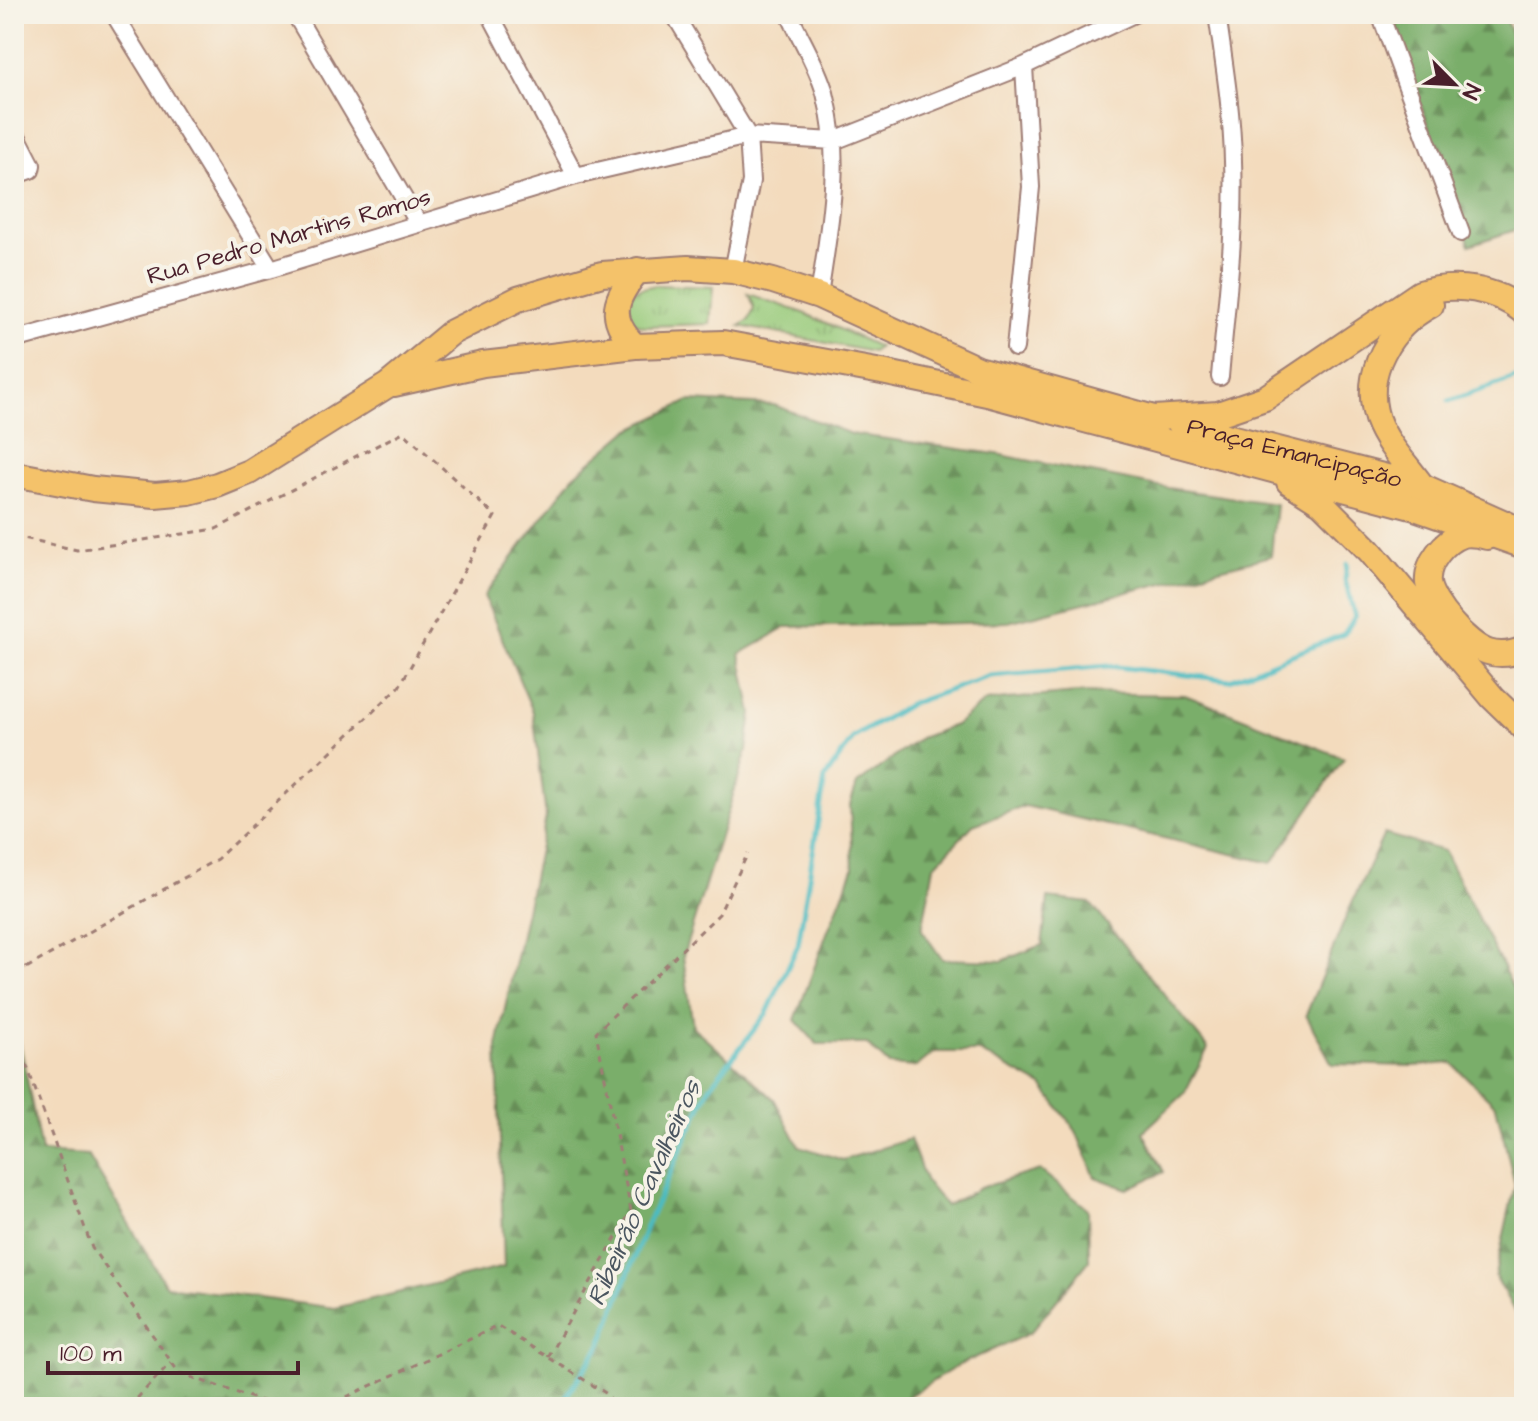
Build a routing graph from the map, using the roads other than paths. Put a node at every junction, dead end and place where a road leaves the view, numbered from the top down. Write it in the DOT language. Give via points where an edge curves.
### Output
graph roads {
  1 [pos="114,14"];
  2 [pos="295,14"];
  3 [pos="490,14"];
  4 [pos="674,14"];
  5 [pos="789,14"];
  6 [pos="1134,14"];
  7 [pos="1217,14"];
  8 [pos="1380,14"];
  9 [pos="1024,66"];
  10 [pos="14,130"];
  11 [pos="748,136"];
  12 [pos="834,141"];
  13 [pos="14,176"];
  14 [pos="576,176"];
  15 [pos="419,224"];
  16 [pos="1461,233"];
  17 [pos="271,269"];
  18 [pos="638,270"];
  19 [pos="733,271"];
  20 [pos="1474,290"];
  21 [pos="819,296"];
  22 [pos="1524,312"];
  23 [pos="14,340"];
  24 [pos="635,346"];
  25 [pos="1015,348"];
  26 [pos="1220,377"];
  27 [pos="388,385"];
  28 [pos="1147,427"];
  29 [pos="1258,466"];
  30 [pos="14,474"];
  31 [pos="1427,488"];
  32 [pos="1521,540"];
  33 [pos="1524,649"];
  34 [pos="1524,728"];
  1 -- 17 [label="street"];
  2 -- 15 [label="street"];
  3 -- 14 [label="street"];
  4 -- 11 [label="street"];
  5 -- 12 [label="street" via="824,91"];
  6 -- 9 [label="street"];
  7 -- 26 [label="street" via="1234,163"];
  8 -- 16 [label="street"];
  9 -- 12 [label="street"];
  9 -- 25 [label="street" via="1032,159"];
  10 -- 13 [label="street" via="32,165"];
  11 -- 12 [label="street, Rua Pedro Martins Ramos"];
  11 -- 14 [label="street, Rua Pedro Martins Ramos"];
  11 -- 19 [label="street" via="751,181"];
  12 -- 21 [label="street" via="834,195"];
  14 -- 15 [label="street, Rua Pedro Martins Ramos"];
  15 -- 17 [label="street, Rua Pedro Martins Ramos"];
  17 -- 23 [label="street, Rua Pedro Martins Ramos"];
  18 -- 19 [label="main road"];
  18 -- 24 [label="main road" via="617,300 616,313"];
  18 -- 27 [label="main road" via="602,274 518,299 441,339"];
  19 -- 21 [label="main road"];
  20 -- 22 [label="main road" via="1507,300"];
  20 -- 28 [label="main road" via="1448,286 1420,293 1265,398 1218,414"];
  20 -- 31 [label="main road" via="1416,313 1398,329 1376,371 1377,418 1386,438"];
  21 -- 28 [label="main road" via="978,369"];
  24 -- 27 [label="main road" via="483,364"];
  24 -- 28 [label="main road" via="723,343"];
  27 -- 30 [label="main road" via="249,472 189,492 155,495 93,489"];
  28 -- 29 [label="main road, Praça Emancipação"];
  28 -- 31 [label="main road, Praça Emancipação" via="1252,441"];
  29 -- 32 [label="main road, Praça Emancipação"];
  29 -- 34 [label="main road" via="1301,488 1344,524"];
  31 -- 32 [label="main road, Praça Emancipação"];
  32 -- 33 [label="main road" via="1460,535 1434,558 1428,583 1442,610 1482,650 1503,654"];
}
